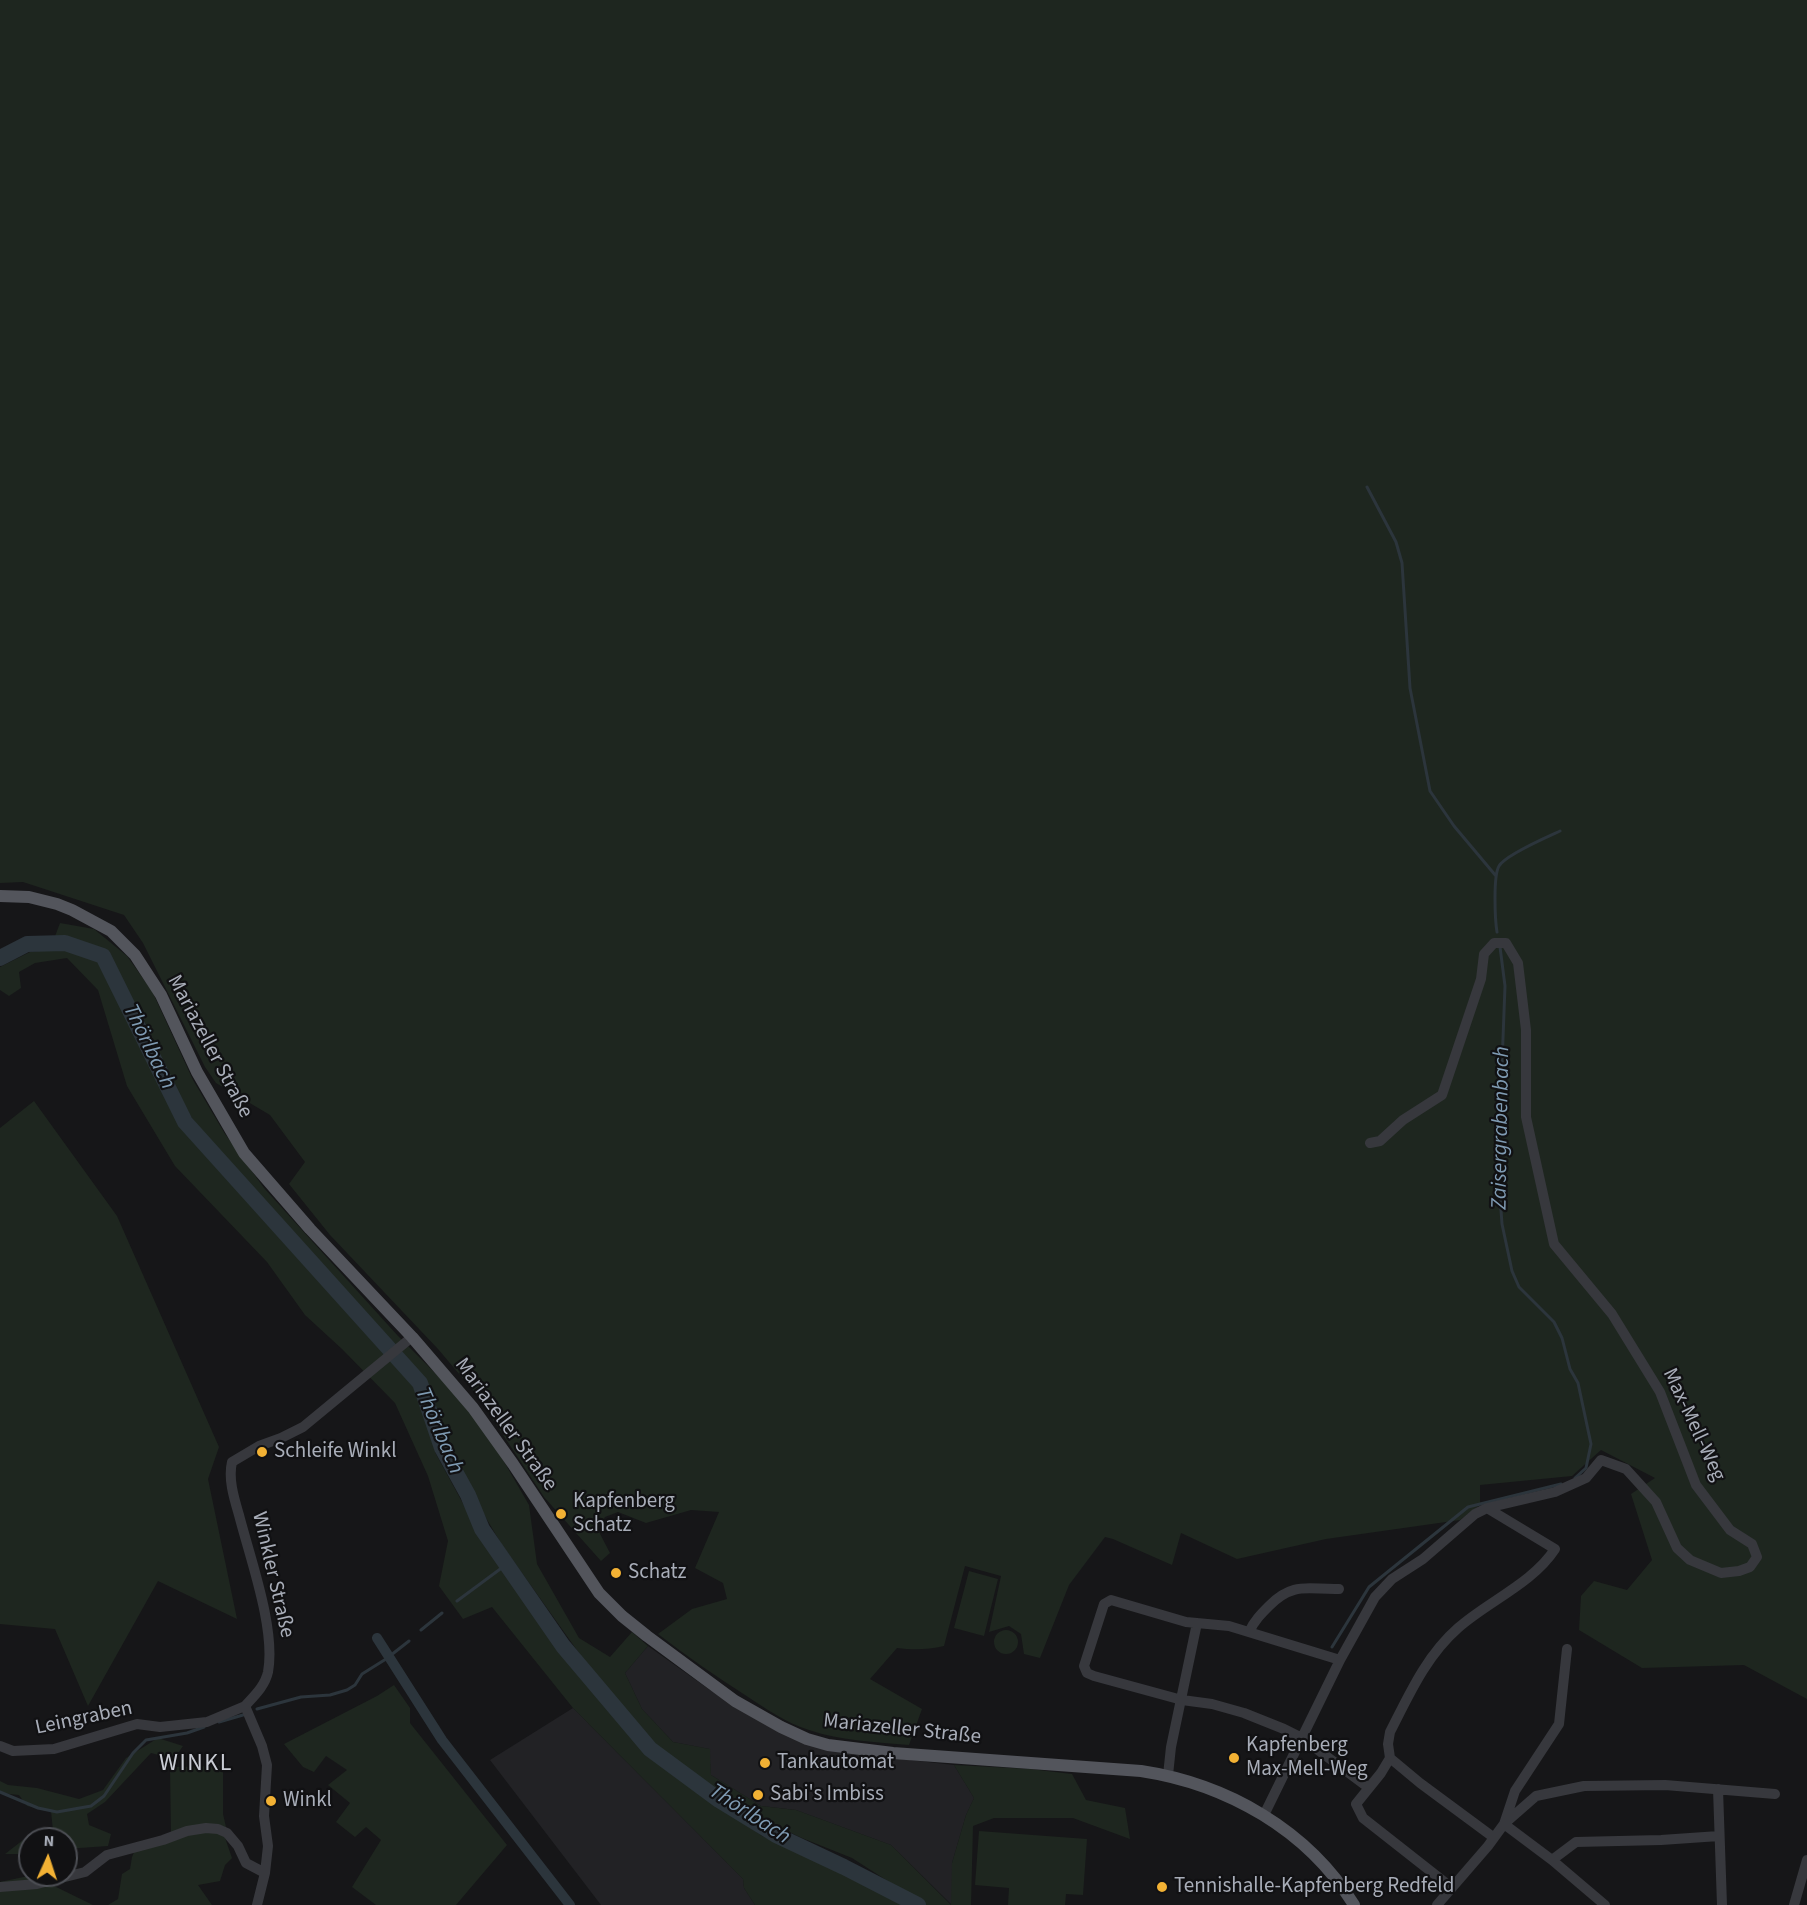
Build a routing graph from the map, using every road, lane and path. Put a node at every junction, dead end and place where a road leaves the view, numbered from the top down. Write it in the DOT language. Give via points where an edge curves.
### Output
graph roads {
  1 [pos="0,896"];
  2 [pos="1370,1143"];
  3 [pos="410,1339"];
  4 [pos="1487,1508"];
  5 [pos="1339,1589"];
  6 [pos="1197,1623"];
  7 [pos="1249,1632"];
  8 [pos="1567,1648"];
  9 [pos="1340,1660"];
  10 [pos="1182,1700"];
  11 [pos="245,1706"];
  12 [pos="1302,1738"];
  13 [pos="0,1746"];
  14 [pos="1390,1758"];
  15 [pos="1168,1775"];
  16 [pos="1369,1788"];
  17 [pos="1718,1789"];
  18 [pos="1775,1794"];
  19 [pos="1264,1815"];
  20 [pos="1504,1824"];
  21 [pos="1719,1836"];
  22 [pos="1493,1837"];
  23 [pos="1552,1860"];
  24 [pos="1807,1860"];
  25 [pos="265,1873"];
  26 [pos="0,1887"];
  27 [pos="1452,1888"];
  28 [pos="257,1905"];
  29 [pos="1354,1905"];
  30 [pos="1437,1905"];
  31 [pos="1605,1905"];
  32 [pos="1722,1905"];
  33 [pos="1794,1905"];
  1 -- 3 [label="main road, Mariazeller Straße" via="29,897 78,912 111,931 135,955 153,980 197,1072 244,1153"];
  2 -- 4 [label="street, Max-Mell-Weg" via="1380,1142 1403,1120 1442,1095 1481,979 1484,954 1494,943 1506,943 1518,963 1526,1030 1526,1117 1554,1244 1612,1314 1660,1392 1696,1485 1730,1530 1752,1544 1756,1557 1750,1567 1721,1573 1690,1560 1677,1548 1656,1502 1626,1469 1601,1460 1586,1478 1555,1491"];
  3 -- 11 [label="street, Winkler Straße" via="303,1427 232,1462 233,1496 270,1642 267,1673 259,1691"];
  3 -- 15 [label="main road, Mariazeller Straße" via="473,1408 598,1593 640,1631 735,1701 781,1727 828,1745"];
  4 -- 9 [label="street, Max-Mell-Weg" via="1392,1579 1374,1597"];
  4 -- 14 [label="street" via="1555,1549 1530,1574 1458,1628 1431,1657 1390,1732"];
  5 -- 7 [label="street" via="1289,1590 1256,1619"];
  6 -- 7 [label="street"];
  6 -- 10 [label="street"];
  6 -- 10 [label="street" via="1108,1601 1084,1666 1094,1676"];
  7 -- 9 [label="street"];
  8 -- 20 [label="street" via="1559,1724 1515,1791"];
  9 -- 12 [label="street, Max-Mell-Weg"];
  10 -- 12 [label="street" via="1244,1713"];
  10 -- 15 [label="street"];
  11 -- 13 [label="street, Leingraben" via="207,1722 160,1727 137,1724 54,1749 13,1751"];
  11 -- 25 [label="street" via="267,1765"];
  12 -- 16 [label="street"];
  12 -- 19 [label="street, Max-Mell-Weg"];
  14 -- 16 [label="street"];
  14 -- 22 [label="street"];
  15 -- 19 [label="main road, Mariazeller Straße" via="1197,1783"];
  16 -- 27 [label="street" via="1356,1803 1364,1818"];
  17 -- 18 [label="street"];
  17 -- 20 [label="street" via="1584,1786 1536,1796"];
  17 -- 21 [label="street"];
  19 -- 29 [label="main road, Mariazeller Straße" via="1313,1853"];
  20 -- 22 [label="street"];
  20 -- 23 [label="street"];
  21 -- 23 [label="street" via="1576,1842"];
  21 -- 32 [label="street"];
  22 -- 27 [label="street"];
  23 -- 31 [label="street"];
  24 -- 33 [label="street"];
  25 -- 26 [label="street" via="246,1863 227,1833 206,1828 107,1855 85,1872 37,1884"];
  25 -- 28 [label="street"];
  27 -- 30 [label="street"];
}
